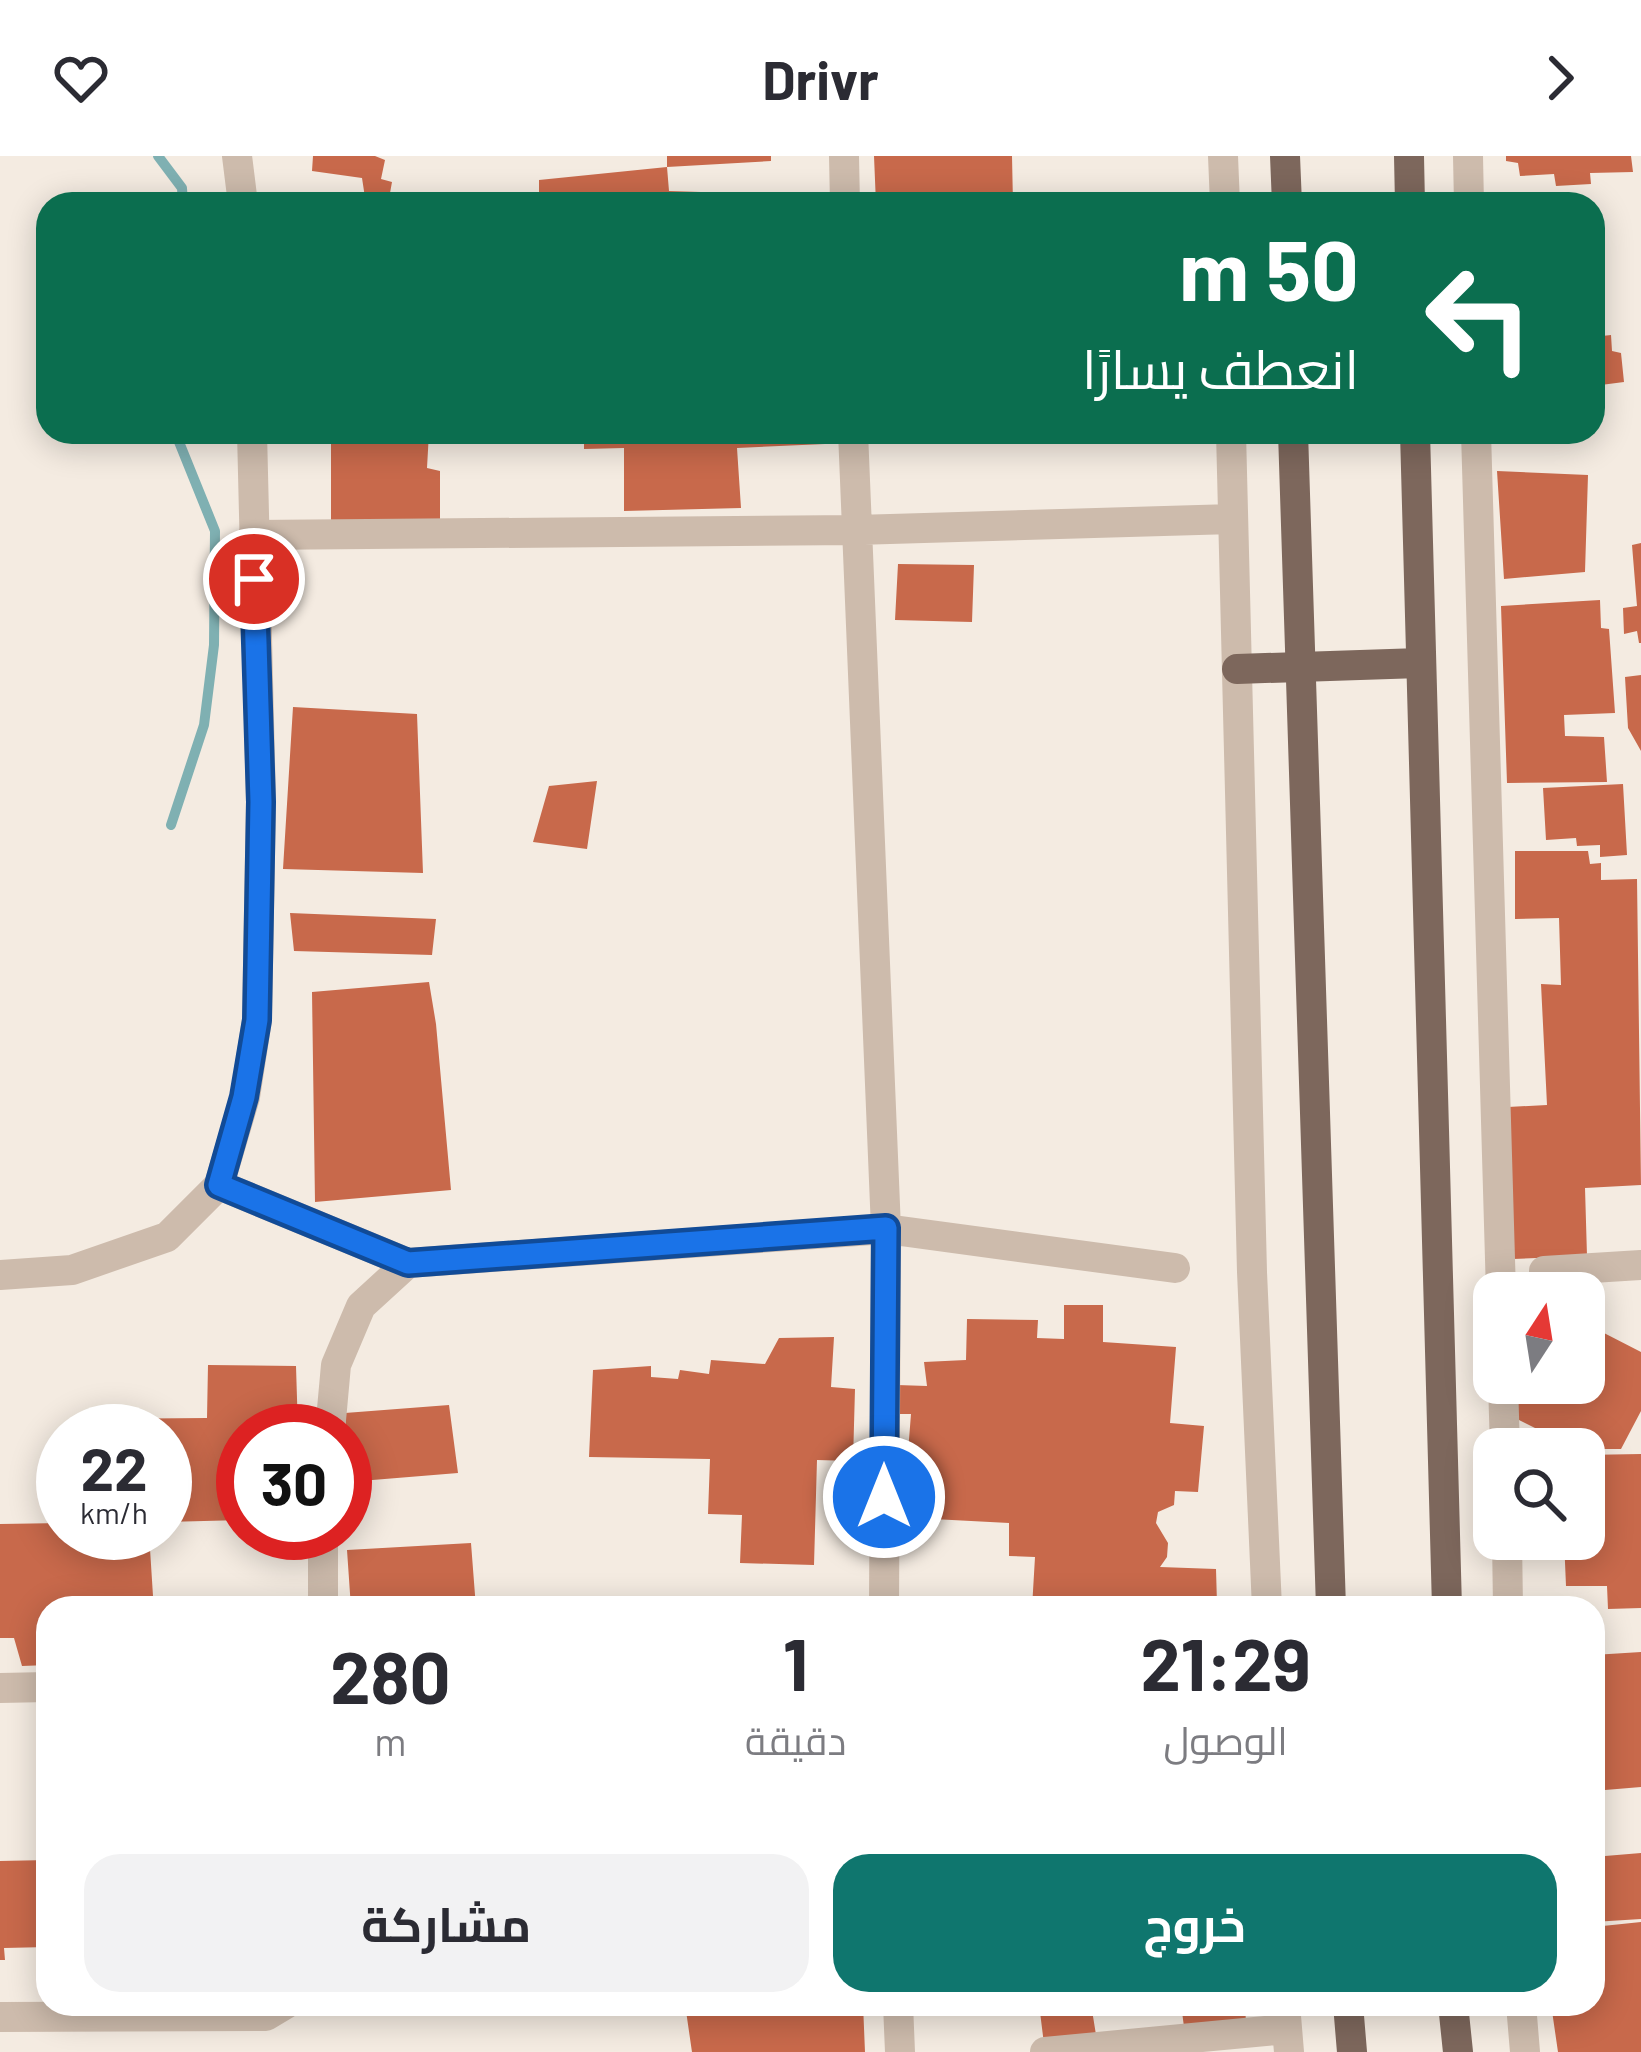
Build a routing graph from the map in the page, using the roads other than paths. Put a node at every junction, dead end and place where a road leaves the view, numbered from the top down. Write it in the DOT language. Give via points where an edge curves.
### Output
graph roads {
  1 [pos="237,156"];
  2 [pos="844,156"];
  3 [pos="1223,156"];
  4 [pos="1285,156"];
  5 [pos="1408,156"];
  6 [pos="1468,156"];
  7 [pos="242,192"];
  8 [pos="845,192"];
  9 [pos="1224,192"];
  10 [pos="1286,192"];
  11 [pos="1410,192"];
  12 [pos="1469,192"];
  13 [pos="252,444"];
  14 [pos="853,444"];
  15 [pos="1231,444"];
  16 [pos="1293,444"];
  17 [pos="1415,444"];
  18 [pos="1476,444"];
  19 [pos="1233,519"];
  20 [pos="856,530"];
  21 [pos="253,535"];
  22 [pos="1420,663"];
  23 [pos="1300,667"];
  24 [pos="1237,669"];
  25 [pos="219,1185"];
  26 [pos="886,1228"];
  27 [pos="408,1263"];
  28 [pos="1641,1265"];
  29 [pos="1175,1268"];
  30 [pos="1544,1271"];
  31 [pos="1500,1272"];
  32 [pos="0,1275"];
  33 [pos="332,1404"];
  34 [pos="323,1560"];
  35 [pos="1507,1560"];
  36 [pos="323,1596"];
  37 [pos="884,1596"];
  38 [pos="1266,1596"];
  39 [pos="1331,1596"];
  40 [pos="1447,1596"];
  41 [pos="1508,1596"];
  42 [pos="36,1687"];
  43 [pos="0,1688"];
  44 [pos="266,2016"];
  45 [pos="898,2016"];
  46 [pos="1349,2016"];
  47 [pos="1454,2016"];
  48 [pos="1522,2016"];
  49 [pos="0,2017"];
  50 [pos="1287,2028"];
  51 [pos="900,2052"];
  52 [pos="1046,2052"];
  53 [pos="1352,2052"];
  54 [pos="1458,2052"];
  55 [pos="1525,2052"];
  1 -- 7 [label="street"];
  2 -- 8 [label="street"];
  3 -- 9 [label="street"];
  4 -- 10 [label="main road"];
  5 -- 11 [label="main road"];
  6 -- 12 [label="street"];
  13 -- 21 [label="street"];
  14 -- 20 [label="street"];
  15 -- 19 [label="street"];
  16 -- 23 [label="main road"];
  17 -- 22 [label="main road"];
  18 -- 31 [label="street"];
  19 -- 20 [label="street"];
  19 -- 24 [label="street"];
  20 -- 21 [label="street"];
  20 -- 26 [label="street"];
  21 -- 25 [label="street" via="257,1020"];
  22 -- 23 [label="main road"];
  22 -- 40 [label="main road"];
  23 -- 24 [label="main road"];
  23 -- 39 [label="main road"];
  24 -- 38 [label="street"];
  25 -- 27 [label="street"];
  25 -- 32 [label="street" via="167,1237 72,1270"];
  26 -- 27 [label="street"];
  26 -- 29 [label="street"];
  26 -- 37 [label="street"];
  27 -- 33 [label="street" via="362,1306 336,1366"];
  28 -- 30 [label="street"];
  34 -- 36 [label="street"];
  35 -- 41 [label="street"];
  42 -- 43 [label="street"];
  44 -- 49 [label="street"];
  45 -- 51 [label="street"];
  46 -- 53 [label="main road"];
  47 -- 54 [label="main road"];
  48 -- 55 [label="street"];
  50 -- 52 [label="street"];
}
